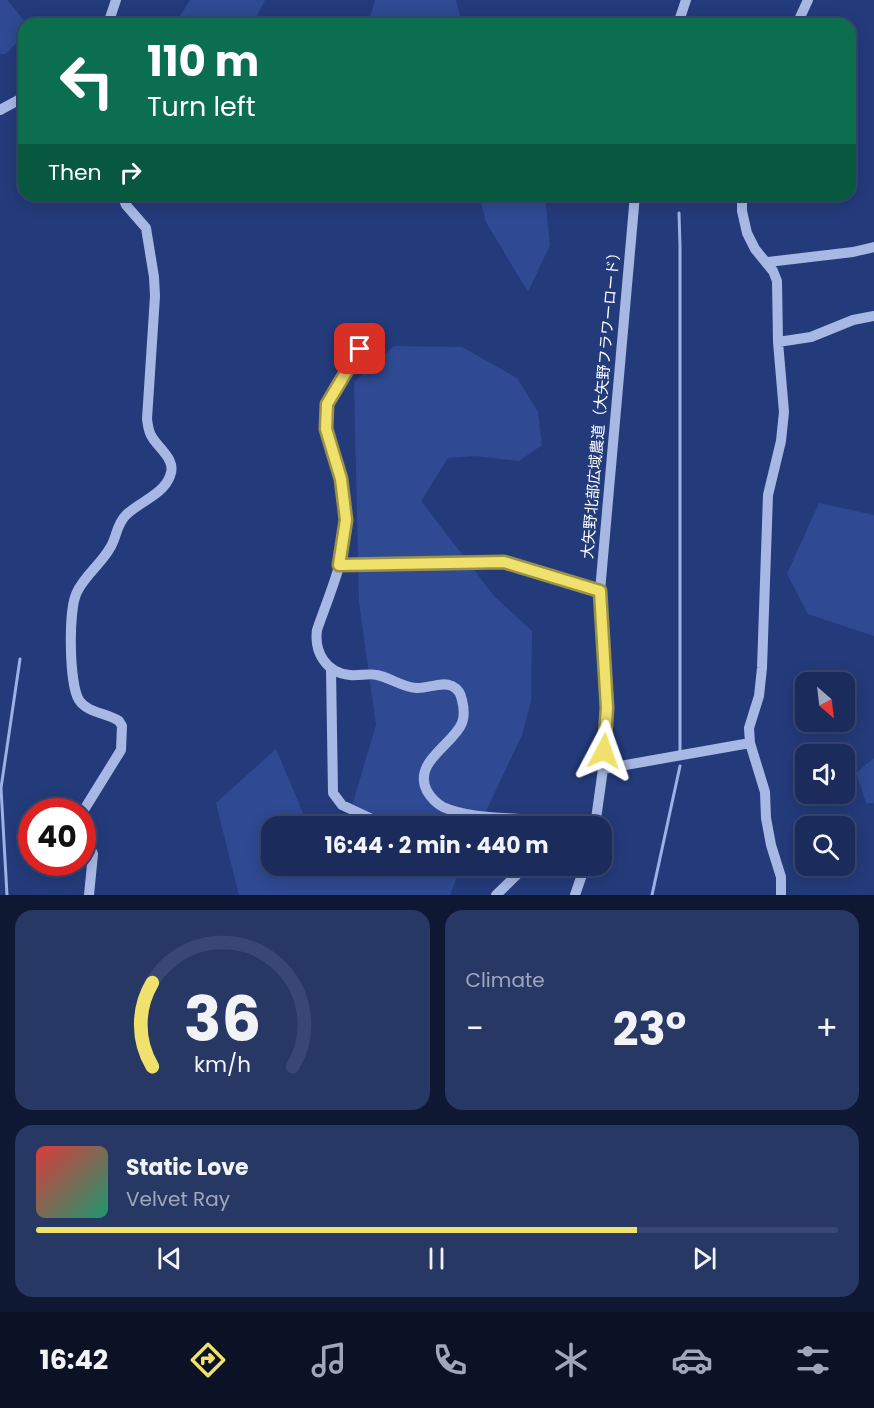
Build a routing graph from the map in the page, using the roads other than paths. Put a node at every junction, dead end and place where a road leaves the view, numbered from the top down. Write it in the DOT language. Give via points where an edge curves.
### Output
graph roads {
  1 [pos="116,0"];
  2 [pos="686,0"];
  3 [pos="808,0"];
  4 [pos="110,18"];
  5 [pos="680,18"];
  6 [pos="800,18"];
  7 [pos="18,100"];
  8 [pos="0,110"];
  9 [pos="124,201"];
  10 [pos="634,201"];
  11 [pos="742,201"];
  12 [pos="874,247"];
  13 [pos="768,262"];
  14 [pos="874,316"];
  15 [pos="778,342"];
  16 [pos="360,349"];
  17 [pos="339,565"];
  18 [pos="600,591"];
  19 [pos="331,669"];
  20 [pos="750,743"];
  21 [pos="603,770"];
  22 [pos="91,798"];
  23 [pos="365,816"];
  24 [pos="490,816"];
  25 [pos="596,816"];
  26 [pos="91,876"];
  27 [pos="515,876"];
  28 [pos="582,876"];
  29 [pos="89,895"];
  30 [pos="495,895"];
  31 [pos="575,895"];
  32 [pos="781,895"];
  1 -- 4 [label="street"];
  2 -- 5 [label="street"];
  3 -- 6 [label="street"];
  7 -- 8 [label="street"];
  9 -- 22 [label="street" via="146,228 155,296 147,419 152,437 172,467 165,485 118,524 112,546 78,588 72,602 75,691 85,707 119,721 123,742"];
  10 -- 18 [label="street, 大矢野北部広域農道（大矢野フラワーロード）"];
  11 -- 13 [label="street" via="747,233"];
  12 -- 13 [label="street"];
  13 -- 15 [label="street" via="779,294"];
  14 -- 15 [label="street" via="811,337"];
  15 -- 20 [label="street" via="784,412 768,495 762,668 749,728"];
  16 -- 17 [label="street" via="327,404 326,429 341,479 346,520"];
  17 -- 18 [label="street" via="504,562"];
  17 -- 19 [label="street" via="315,643"];
  18 -- 21 [label="street, 大矢野北部広域農道（大矢野フラワーロード）" via="607,708"];
  19 -- 23 [label="street" via="333,793 342,805"];
  19 -- 24 [label="street" via="348,675 377,675 403,686 446,684 455,688 465,710 462,722 430,761 424,777 426,789 443,807"];
  20 -- 21 [label="street"];
  20 -- 32 [label="street" via="765,792 766,818 781,877"];
  21 -- 25 [label="street, 大矢野北部広域農道（大矢野フラワーロード）"];
  26 -- 29 [label="street"];
  27 -- 30 [label="street"];
  28 -- 31 [label="street"];
}
